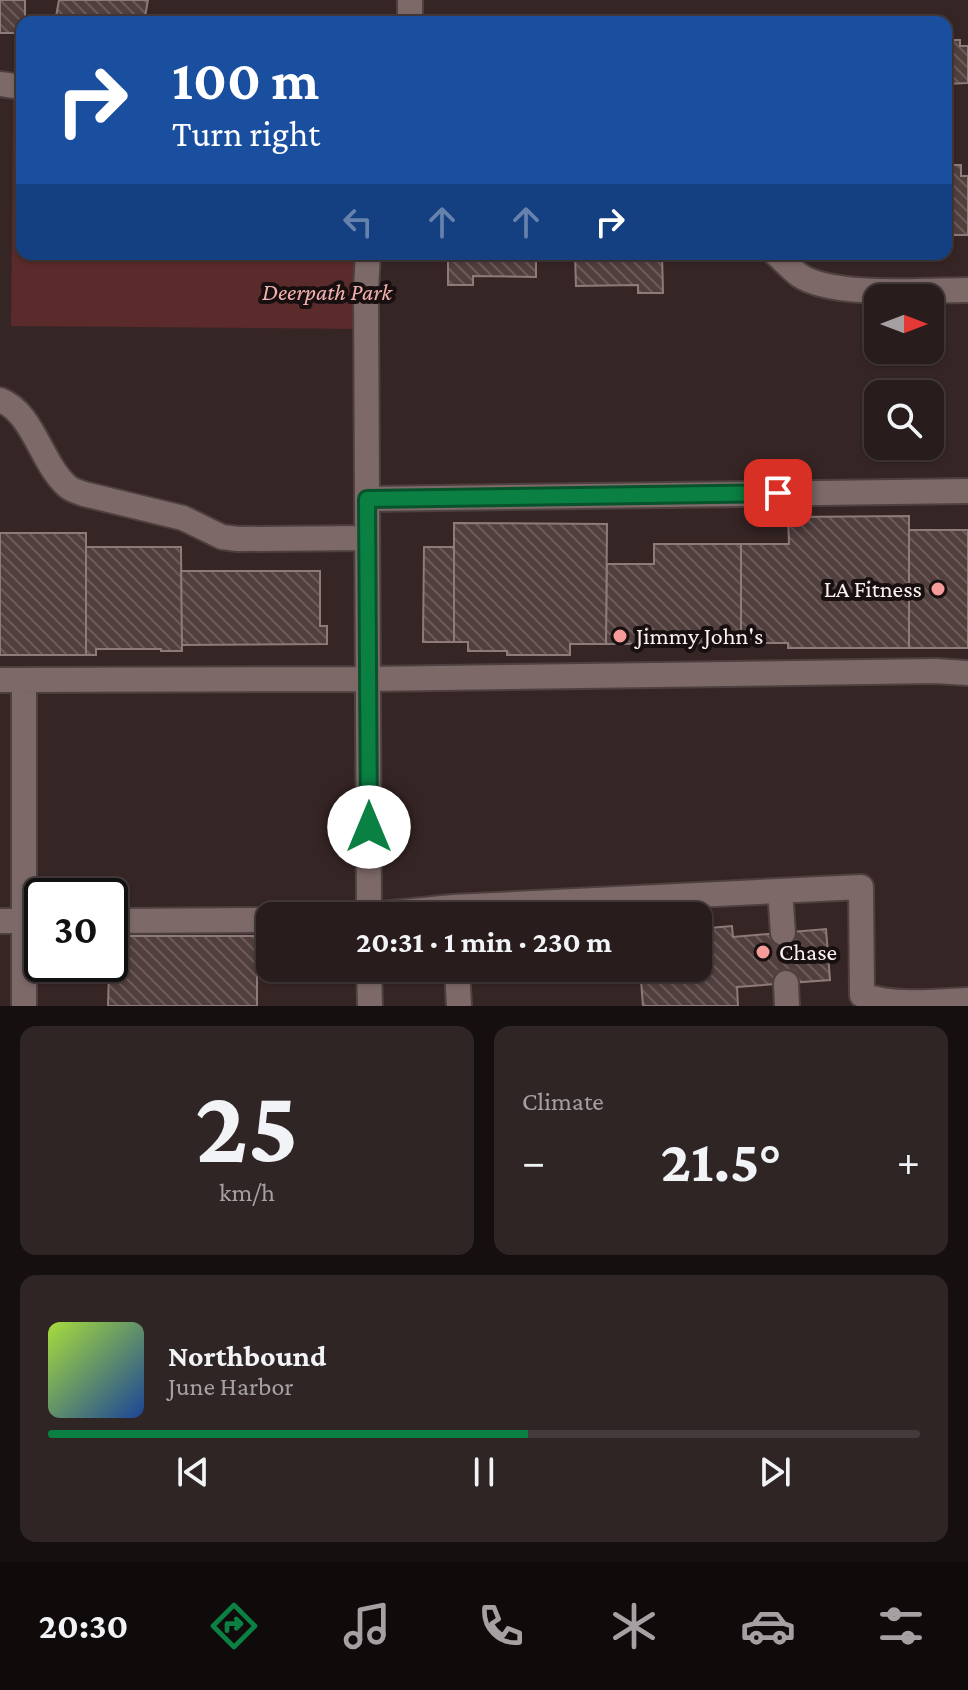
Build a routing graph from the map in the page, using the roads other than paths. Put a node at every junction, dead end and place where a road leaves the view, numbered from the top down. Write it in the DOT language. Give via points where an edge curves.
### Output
graph roads {
  1 [pos="368,260"];
  2 [pos="783,260"];
  3 [pos="968,290"];
  4 [pos="0,400"];
  5 [pos="968,491"];
  6 [pos="367,499"];
  7 [pos="367,538"];
  8 [pos="968,673"];
  9 [pos="368,679"];
  10 [pos="12,680"];
  11 [pos="780,891"];
  12 [pos="369,902"];
  13 [pos="609,902"];
  14 [pos="256,920"];
  15 [pos="22,921"];
  16 [pos="128,921"];
  17 [pos="783,933"];
  18 [pos="369,982"];
  19 [pos="458,982"];
  20 [pos="968,1000"];
  21 [pos="24,1006"];
  22 [pos="370,1006"];
  23 [pos="459,1006"];
  1 -- 6 [label="street"];
  2 -- 3 [label="street" via="801,277 835,288"];
  4 -- 7 [label="street" via="18,412 58,477 84,494 183,518 222,537"];
  5 -- 6 [label="street"];
  6 -- 7 [label="street"];
  7 -- 9 [label="street"];
  8 -- 9 [label="street"];
  9 -- 10 [label="street"];
  9 -- 12 [label="street"];
  10 -- 15 [label="street"];
  11 -- 13 [label="street"];
  11 -- 17 [label="street"];
  11 -- 20 [label="street" via="861,887 862,995 874,1001 913,1003"];
  14 -- 16 [label="street"];
  15 -- 21 [label="street"];
  18 -- 22 [label="street"];
  19 -- 23 [label="street"];
}
